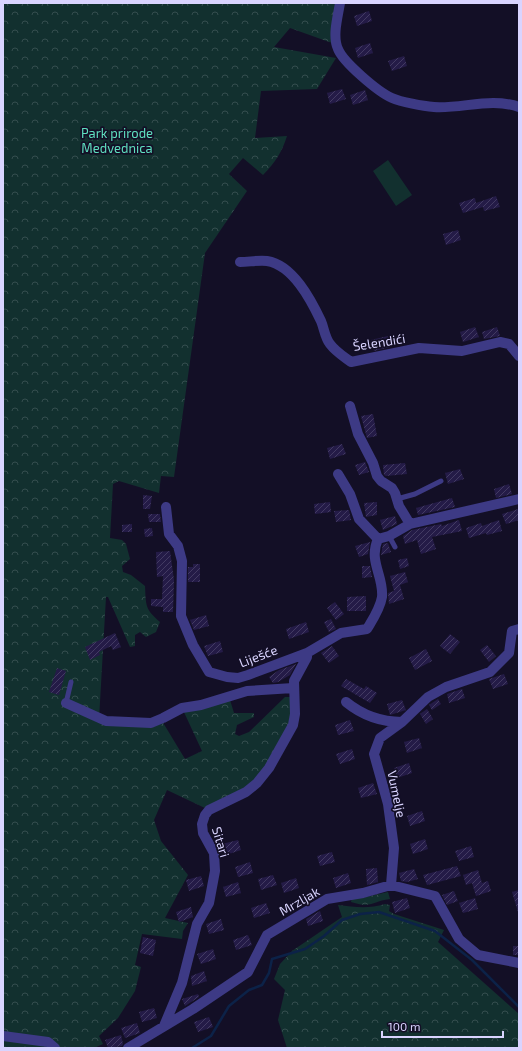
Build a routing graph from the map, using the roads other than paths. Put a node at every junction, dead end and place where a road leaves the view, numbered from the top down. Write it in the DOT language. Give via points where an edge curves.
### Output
graph roads {
  1 [pos="340,3"];
  2 [pos="519,107"];
  3 [pos="240,262"];
  4 [pos="519,356"];
  5 [pos="350,406"];
  6 [pos="338,474"];
  7 [pos="441,481"];
  8 [pos="397,498"];
  9 [pos="519,499"];
  10 [pos="166,507"];
  11 [pos="410,524"];
  12 [pos="389,536"];
  13 [pos="378,539"];
  14 [pos="395,547"];
  15 [pos="519,629"];
  16 [pos="307,653"];
  17 [pos="71,682"];
  18 [pos="293,688"];
  19 [pos="66,702"];
  20 [pos="346,702"];
  21 [pos="402,722"];
  22 [pos="391,885"];
  23 [pos="519,964"];
  24 [pos="164,1026"];
  25 [pos="3,1036"];
  26 [pos="55,1048"];
  27 [pos="128,1048"];
  1 -- 2 [label="street" via="336,36 338,49 363,77 393,98 433,107 502,103"];
  3 -- 4 [label="street, Šelendići" via="273,263 290,275 307,292 329,342 337,353 351,362 419,348 462,351 500,342 508,344"];
  5 -- 8 [label="street" via="358,434 377,476 392,488"];
  6 -- 13 [label="street" via="350,494 359,519"];
  7 -- 8 [label="lane" via="416,494"];
  8 -- 11 [label="street"];
  9 -- 11 [label="street"];
  10 -- 16 [label="street, Liješće" via="169,534 178,546 182,561 181,616 193,645 209,672 238,678"];
  11 -- 12 [label="street"];
  12 -- 13 [label="street"];
  12 -- 14 [label="lane"];
  13 -- 16 [label="street, Liješće" via="374,546 374,556 382,597 373,620 367,629 341,633"];
  15 -- 21 [label="street, Vumelje" via="512,631 509,653 490,672 446,687 428,697"];
  16 -- 18 [label="street, Sitari" via="308,657 294,681"];
  17 -- 19 [label="lane"];
  18 -- 19 [label="street" via="247,691 182,708 151,723 106,721"];
  18 -- 24 [label="street, Sitari" via="295,703 292,725 269,768 246,792 209,810 205,815 203,833 214,853 215,870 209,903 197,924 182,983"];
  20 -- 21 [label="street" via="360,713 389,722"];
  21 -- 22 [label="street, Vumelje" via="380,738 374,754 388,804 394,848"];
  22 -- 23 [label="street" via="434,896 460,939 478,955"];
  22 -- 24 [label="street, Mrzljak" via="327,899 267,935 248,972"];
  24 -- 27 [label="street, Mrzljak"];
  25 -- 26 [label="street" via="48,1042"];
}
